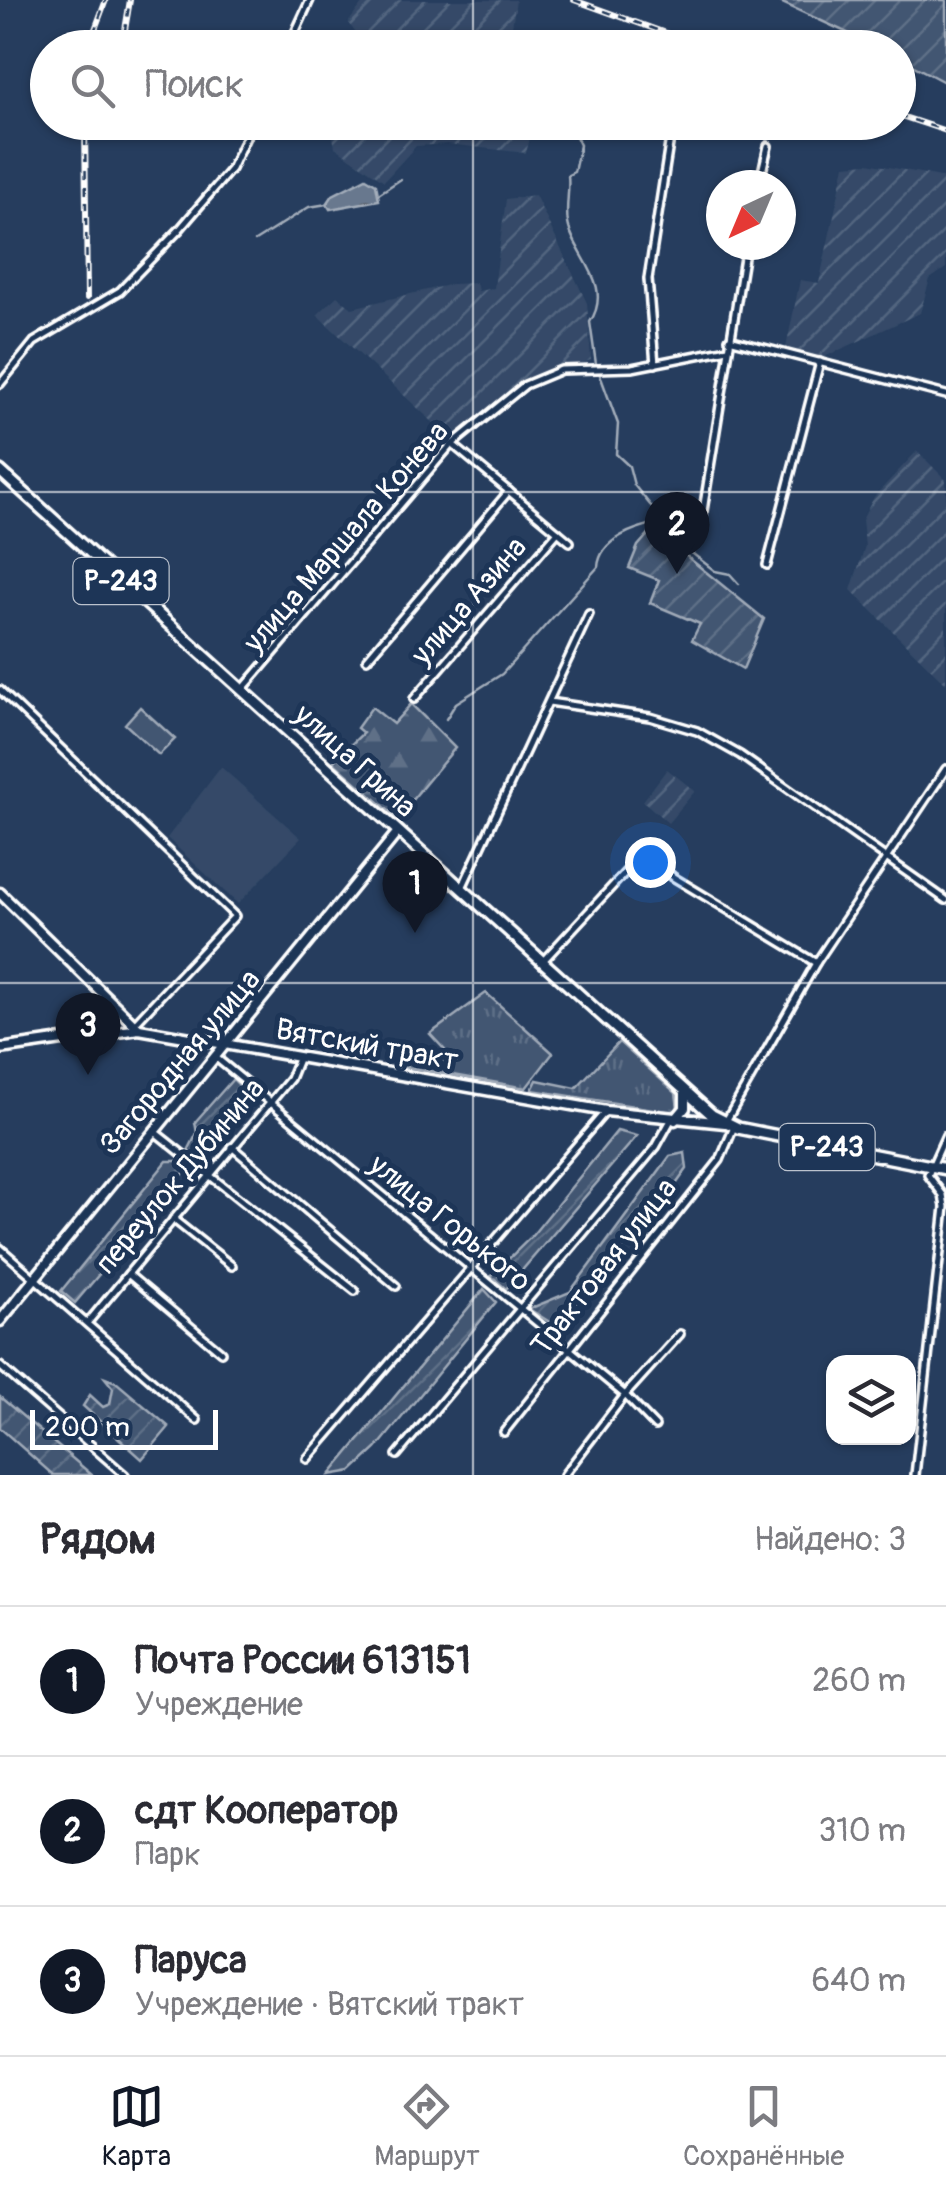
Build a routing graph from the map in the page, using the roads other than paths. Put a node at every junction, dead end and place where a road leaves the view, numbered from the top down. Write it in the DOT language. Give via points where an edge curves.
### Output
graph roads {
  1 [pos="310,0"];
  2 [pos="296,30"];
  3 [pos="244,140"];
  4 [pos="669,144"];
  5 [pos="768,146"];
  6 [pos="762,170"];
  7 [pos="743,260"];
  8 [pos="730,339"];
  9 [pos="728,349"];
  10 [pos="820,362"];
  11 [pos="654,364"];
  12 [pos="0,384"];
  13 [pos="946,395"];
  14 [pos="452,444"];
  15 [pos="0,471"];
  16 [pos="508,491"];
  17 [pos="701,523"];
  18 [pos="558,532"];
  19 [pos="570,542"];
  20 [pos="767,565"];
  21 [pos="589,614"];
  22 [pos="367,658"];
  23 [pos="0,690"];
  24 [pos="241,692"];
  25 [pos="414,699"];
  26 [pos="548,702"];
  27 [pos="946,770"];
  28 [pos="398,833"];
  29 [pos="889,858"];
  30 [pos="461,891"];
  31 [pos="0,893"];
  32 [pos="946,900"];
  33 [pos="541,964"];
  34 [pos="816,964"];
  35 [pos="137,1026"];
  36 [pos="226,1043"];
  37 [pos="0,1049"];
  38 [pos="299,1055"];
  39 [pos="214,1056"];
  40 [pos="685,1094"];
  41 [pos="270,1104"];
  42 [pos="606,1111"];
  43 [pos="673,1120"];
  44 [pos="729,1125"];
  45 [pos="153,1130"];
  46 [pos="946,1134"];
  47 [pos="232,1147"];
  48 [pos="930,1164"];
  49 [pos="946,1169"];
  50 [pos="211,1176"];
  51 [pos="174,1219"];
  52 [pos="0,1248"];
  53 [pos="232,1266"];
  54 [pos="471,1269"];
  55 [pos="128,1274"];
  56 [pos="34,1277"];
  57 [pos="396,1286"];
  58 [pos="355,1291"];
  59 [pos="518,1308"];
  60 [pos="0,1321"];
  61 [pos="88,1321"];
  62 [pos="680,1334"];
  63 [pos="570,1349"];
  64 [pos="221,1352"];
  65 [pos="0,1366"];
  66 [pos="625,1394"];
  67 [pos="197,1420"];
  68 [pos="656,1426"];
  69 [pos="504,1432"];
  70 [pos="397,1455"];
  71 [pos="308,1459"];
  72 [pos="125,1475"];
  73 [pos="564,1475"];
  74 [pos="914,1475"];
  1 -- 2 [label="street"];
  3 -- 12 [label="street" via="231,168 120,291 34,342"];
  4 -- 11 [label="street" via="648,279"];
  5 -- 6 [label="street"];
  7 -- 8 [label="street"];
  8 -- 9 [label="street"];
  8 -- 10 [label="street"];
  9 -- 11 [label="street, улица Маршала Конева"];
  9 -- 17 [label="street"];
  10 -- 13 [label="street"];
  10 -- 20 [label="street"];
  11 -- 14 [label="street, улица Маршала Конева" via="561,370 525,385"];
  14 -- 16 [label="street"];
  14 -- 24 [label="street, улица Маршала Конева"];
  15 -- 24 [label="highway, улица Грина / Р-243"];
  16 -- 18 [label="street"];
  16 -- 22 [label="street"];
  18 -- 19 [label="street"];
  18 -- 25 [label="street, улица Азина"];
  21 -- 26 [label="street"];
  23 -- 35 [label="street" via="235,916"];
  24 -- 28 [label="highway, улица Грина / Р-243"];
  26 -- 29 [label="street" via="697,730"];
  26 -- 30 [label="street"];
  27 -- 29 [label="street, Трактовая улица"];
  28 -- 30 [label="highway, улица Грина / Р-243"];
  28 -- 36 [label="street, Загородная улица"];
  29 -- 32 [label="street"];
  29 -- 34 [label="street, Трактовая улица"];
  30 -- 33 [label="highway, улица Грина / Р-243"];
  31 -- 35 [label="street"];
  33 -- 34 [label="street" via="645,851 673,877"];
  33 -- 40 [label="highway, улица Грина / Р-243"];
  34 -- 44 [label="street, Трактовая улица"];
  35 -- 36 [label="street, Вятский тракт"];
  35 -- 37 [label="street, Вятский тракт"];
  36 -- 38 [label="street, Вятский тракт"];
  36 -- 39 [label="street, Загородная улица"];
  38 -- 41 [label="street, переулок Дубинина"];
  38 -- 42 [label="street, Вятский тракт"];
  39 -- 41 [label="street, улица Горького"];
  39 -- 45 [label="street, Загородная улица"];
  40 -- 43 [label="street" via="685,1108"];
  40 -- 44 [label="highway, улица Грина / Р-243"];
  41 -- 47 [label="street, переулок Дубинина"];
  41 -- 54 [label="street, улица Горького"];
  42 -- 43 [label="street, Вятский тракт"];
  42 -- 54 [label="street"];
  43 -- 44 [label="street, Вятский тракт"];
  43 -- 59 [label="street"];
  44 -- 48 [label="highway, Р-243"];
  44 -- 63 [label="street, Трактовая улица" via="720,1160"];
  45 -- 50 [label="street"];
  45 -- 56 [label="street, Загородная улица"];
  46 -- 48 [label="street"];
  47 -- 50 [label="street, переулок Дубинина"];
  47 -- 57 [label="street"];
  48 -- 49 [label="highway, Р-243"];
  48 -- 74 [label="street" via="928,1175 945,1207"];
  50 -- 51 [label="street, переулок Дубинина"];
  50 -- 58 [label="street"];
  51 -- 53 [label="street"];
  51 -- 55 [label="street, переулок Дубинина"];
  52 -- 56 [label="street"];
  54 -- 59 [label="street, улица Горького"];
  54 -- 71 [label="street"];
  55 -- 61 [label="street, переулок Дубинина"];
  55 -- 64 [label="street"];
  56 -- 60 [label="street, Загородная улица"];
  56 -- 61 [label="street"];
  59 -- 63 [label="street, улица Горького"];
  59 -- 70 [label="street"];
  61 -- 67 [label="street"];
  62 -- 66 [label="street"];
  63 -- 66 [label="street, улица Горького"];
  63 -- 69 [label="street, Трактовая улица"];
  65 -- 72 [label="street"];
  66 -- 68 [label="street, улица Горького"];
  66 -- 73 [label="street"];
}
